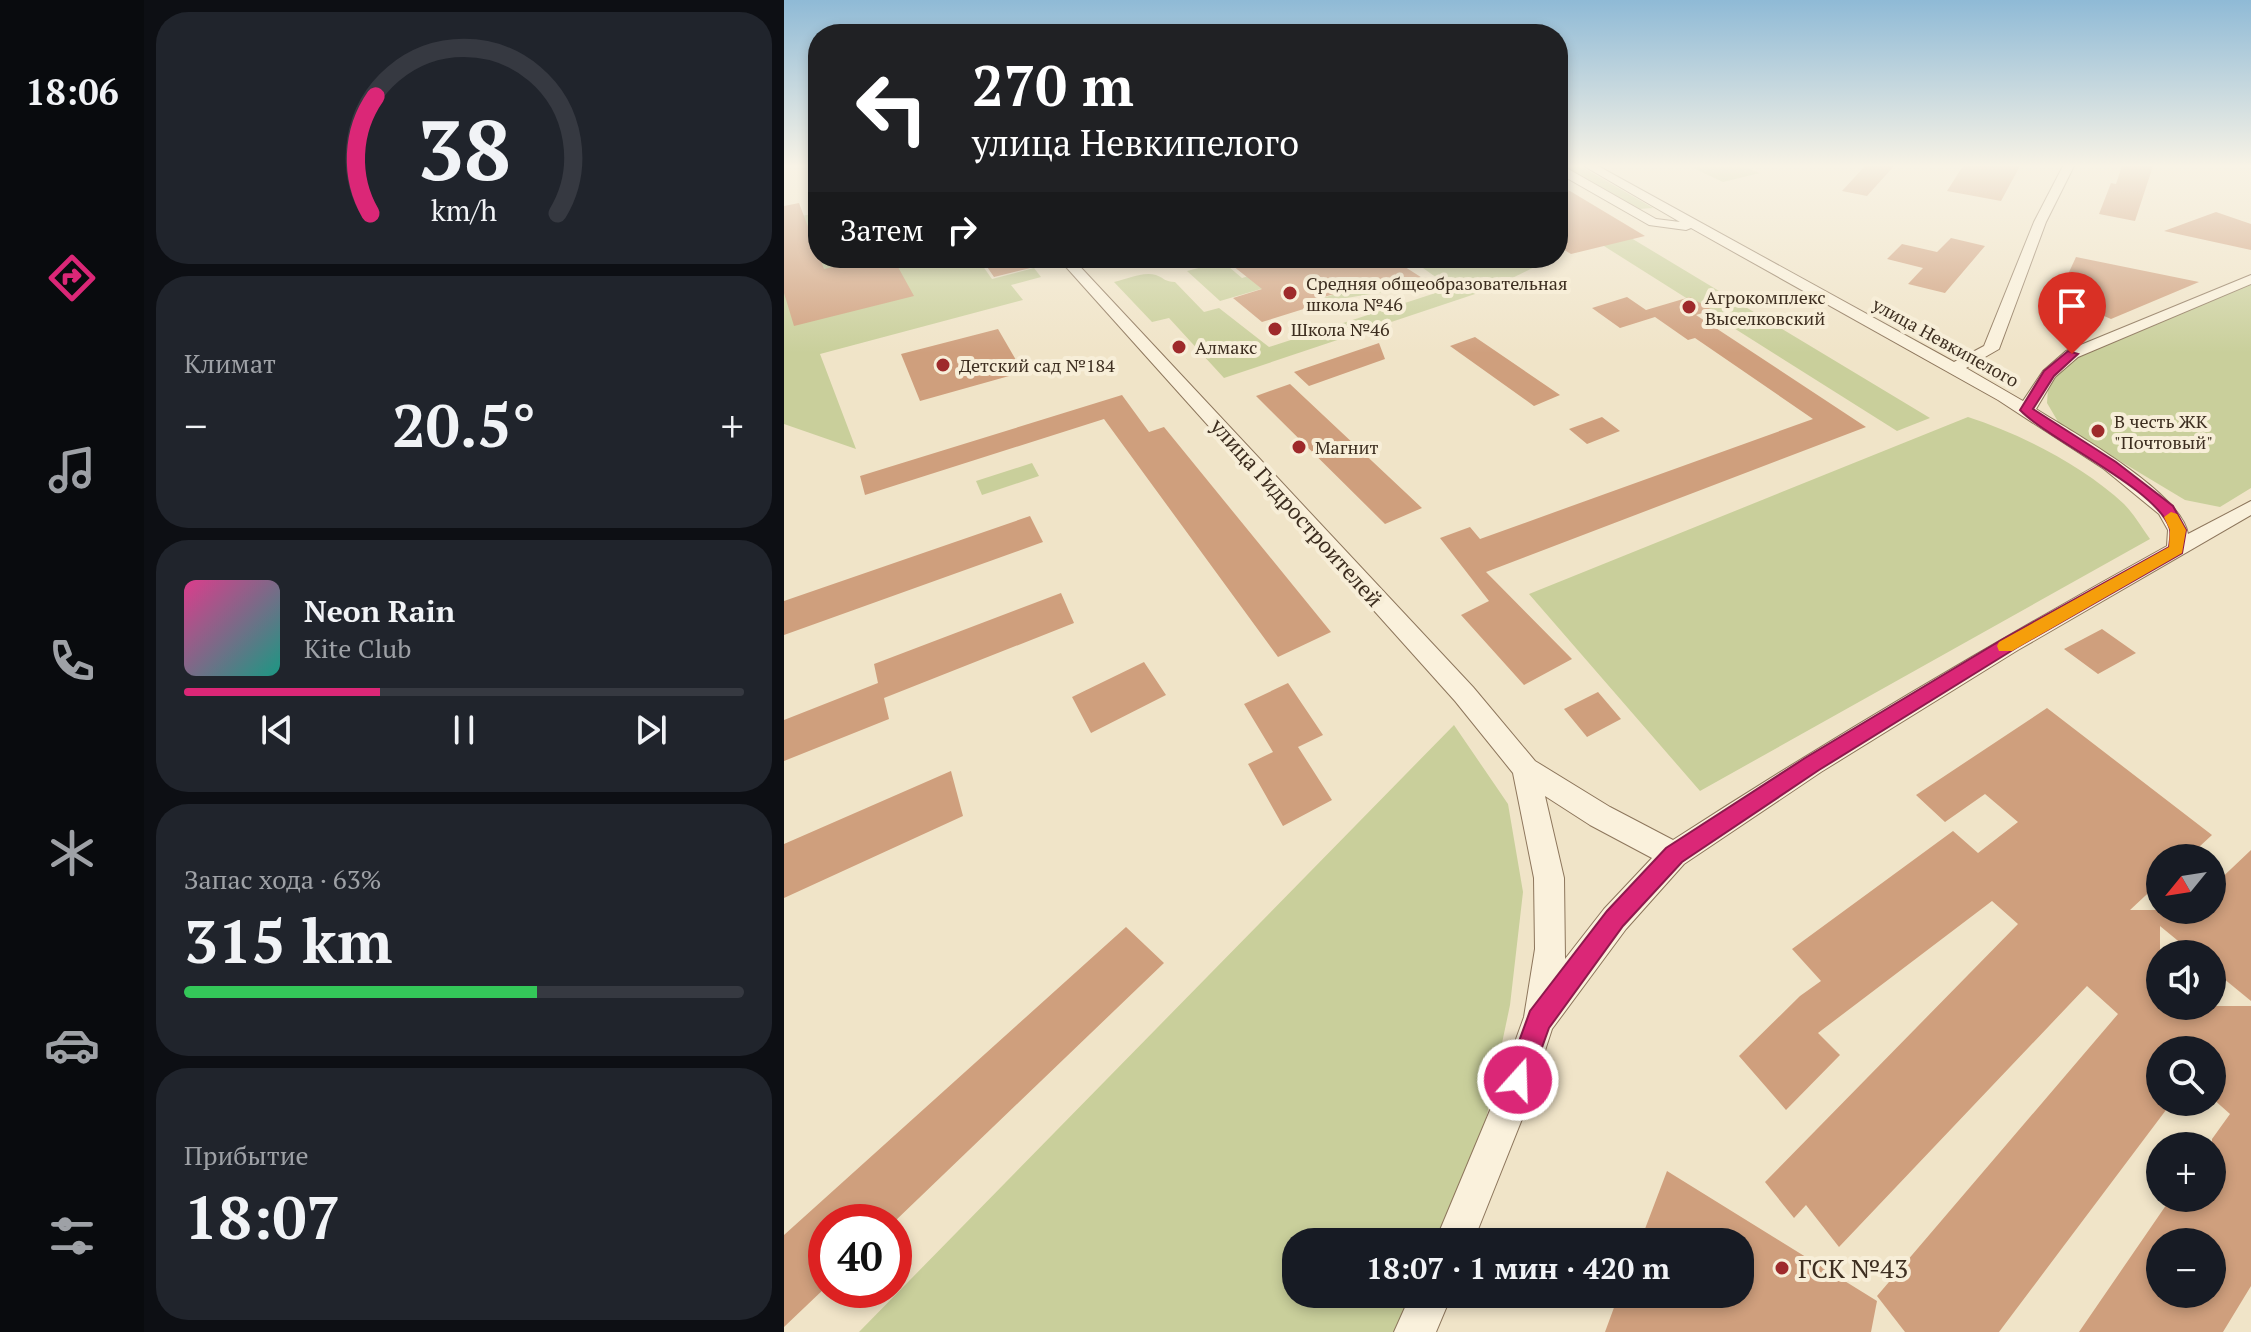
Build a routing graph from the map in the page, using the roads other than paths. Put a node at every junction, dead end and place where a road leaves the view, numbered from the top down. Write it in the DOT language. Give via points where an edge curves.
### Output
graph roads {
  1 [pos="1700,228"];
  2 [pos="2038,228"];
  3 [pos="1074,268"];
  4 [pos="2251,279"];
  5 [pos="1954,368"];
  6 [pos="2026,410"];
  7 [pos="2251,507"];
  8 [pos="2177,550"];
  9 [pos="1526,769"];
  10 [pos="1674,855"];
  11 [pos="1539,1020"];
  12 [pos="1460,1228"];
  13 [pos="1426,1308"];
  14 [pos="1415,1332"];
  1 -- 5 [label="street, улица Невкипелого"];
  2 -- 5 [label="street" via="1991,349"];
  3 -- 9 [label="street, улица Гидростроителей" via="1464,694"];
  4 -- 6 [label="street" via="2072,354 2049,374"];
  5 -- 6 [label="street, улица Невкипелого"];
  6 -- 8 [label="street, улица Невкипелого" via="2111,465 2167,510 2178,530"];
  7 -- 8 [label="street"];
  8 -- 10 [label="street" via="1812,764"];
  9 -- 10 [label="street, улица Гидростроителей"];
  9 -- 11 [label="street, улица Гидростроителей" via="1549,878 1551,949"];
  10 -- 11 [label="street" via="1615,919"];
  11 -- 12 [label="street"];
  13 -- 14 [label="street"];
}
